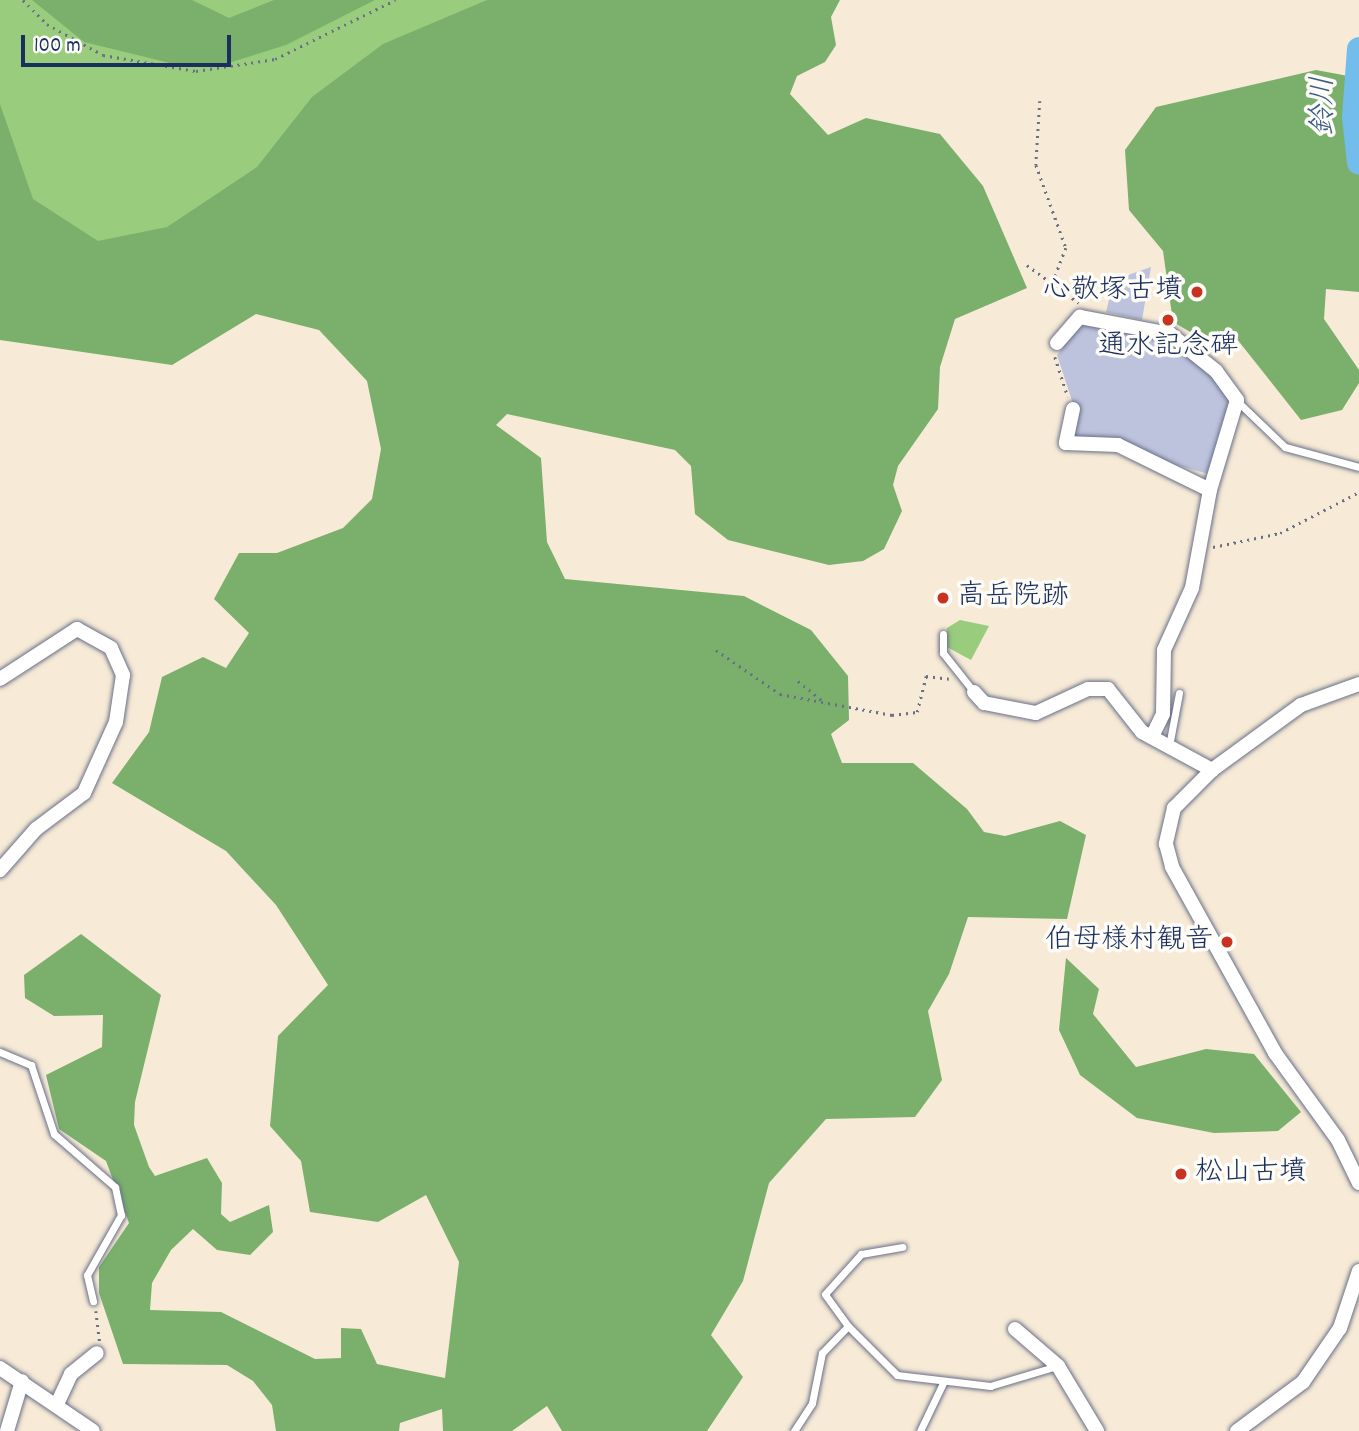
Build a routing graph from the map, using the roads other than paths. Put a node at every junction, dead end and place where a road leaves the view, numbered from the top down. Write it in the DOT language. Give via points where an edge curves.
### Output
graph roads {
  1 [pos="1057,343"];
  2 [pos="1237,400"];
  3 [pos="1073,409"];
  4 [pos="1359,467"];
  5 [pos="1210,490"];
  6 [pos="943,634"];
  7 [pos="0,679"];
  8 [pos="1359,684"];
  9 [pos="974,692"];
  10 [pos="1179,693"];
  11 [pos="1152,737"];
  12 [pos="1169,746"];
  13 [pos="1212,770"];
  14 [pos="0,870"];
  15 [pos="0,1052"];
  16 [pos="1359,1183"];
  17 [pos="902,1247"];
  18 [pos="1359,1271"];
  19 [pos="93,1301"];
  20 [pos="848,1326"];
  21 [pos="1015,1329"];
  22 [pos="97,1353"];
  23 [pos="1058,1366"];
  24 [pos="0,1368"];
  25 [pos="22,1381"];
  26 [pos="943,1383"];
  27 [pos="58,1402"];
  28 [pos="7,1431"];
  29 [pos="93,1431"];
  30 [pos="794,1431"];
  31 [pos="920,1431"];
  32 [pos="1097,1431"];
  33 [pos="1237,1431"];
  1 -- 2 [label="street" via="1075,317 1170,334 1216,371"];
  2 -- 4 [label="lane" via="1285,447"];
  2 -- 5 [label="street"];
  3 -- 5 [label="street" via="1066,443 1118,445"];
  5 -- 11 [label="street" via="1189,597 1164,650 1163,714"];
  6 -- 9 [label="lane" via="943,653"];
  7 -- 14 [label="street" via="77,629 111,648 123,675 116,722 84,793 36,829"];
  8 -- 13 [label="street" via="1301,705"];
  9 -- 11 [label="street" via="984,703 1036,713 1098,686 1115,695 1130,722"];
  10 -- 12 [label="lane"];
  11 -- 12 [label="street"];
  12 -- 13 [label="street"];
  13 -- 16 [label="street" via="1167,823 1172,867 1275,1053 1338,1140"];
  15 -- 19 [label="lane" via="30,1065 54,1135 115,1187 121,1215 87,1275"];
  17 -- 20 [label="lane" via="861,1254 825,1294"];
  18 -- 33 [label="street" via="1340,1328 1303,1382"];
  20 -- 26 [label="lane" via="897,1375"];
  20 -- 30 [label="lane" via="822,1353 812,1403"];
  21 -- 23 [label="street"];
  22 -- 27 [label="street" via="71,1374"];
  23 -- 26 [label="lane" via="989,1386"];
  23 -- 32 [label="street"];
  24 -- 25 [label="street"];
  25 -- 27 [label="street"];
  25 -- 28 [label="street"];
  26 -- 31 [label="lane"];
  27 -- 29 [label="street"];
}
